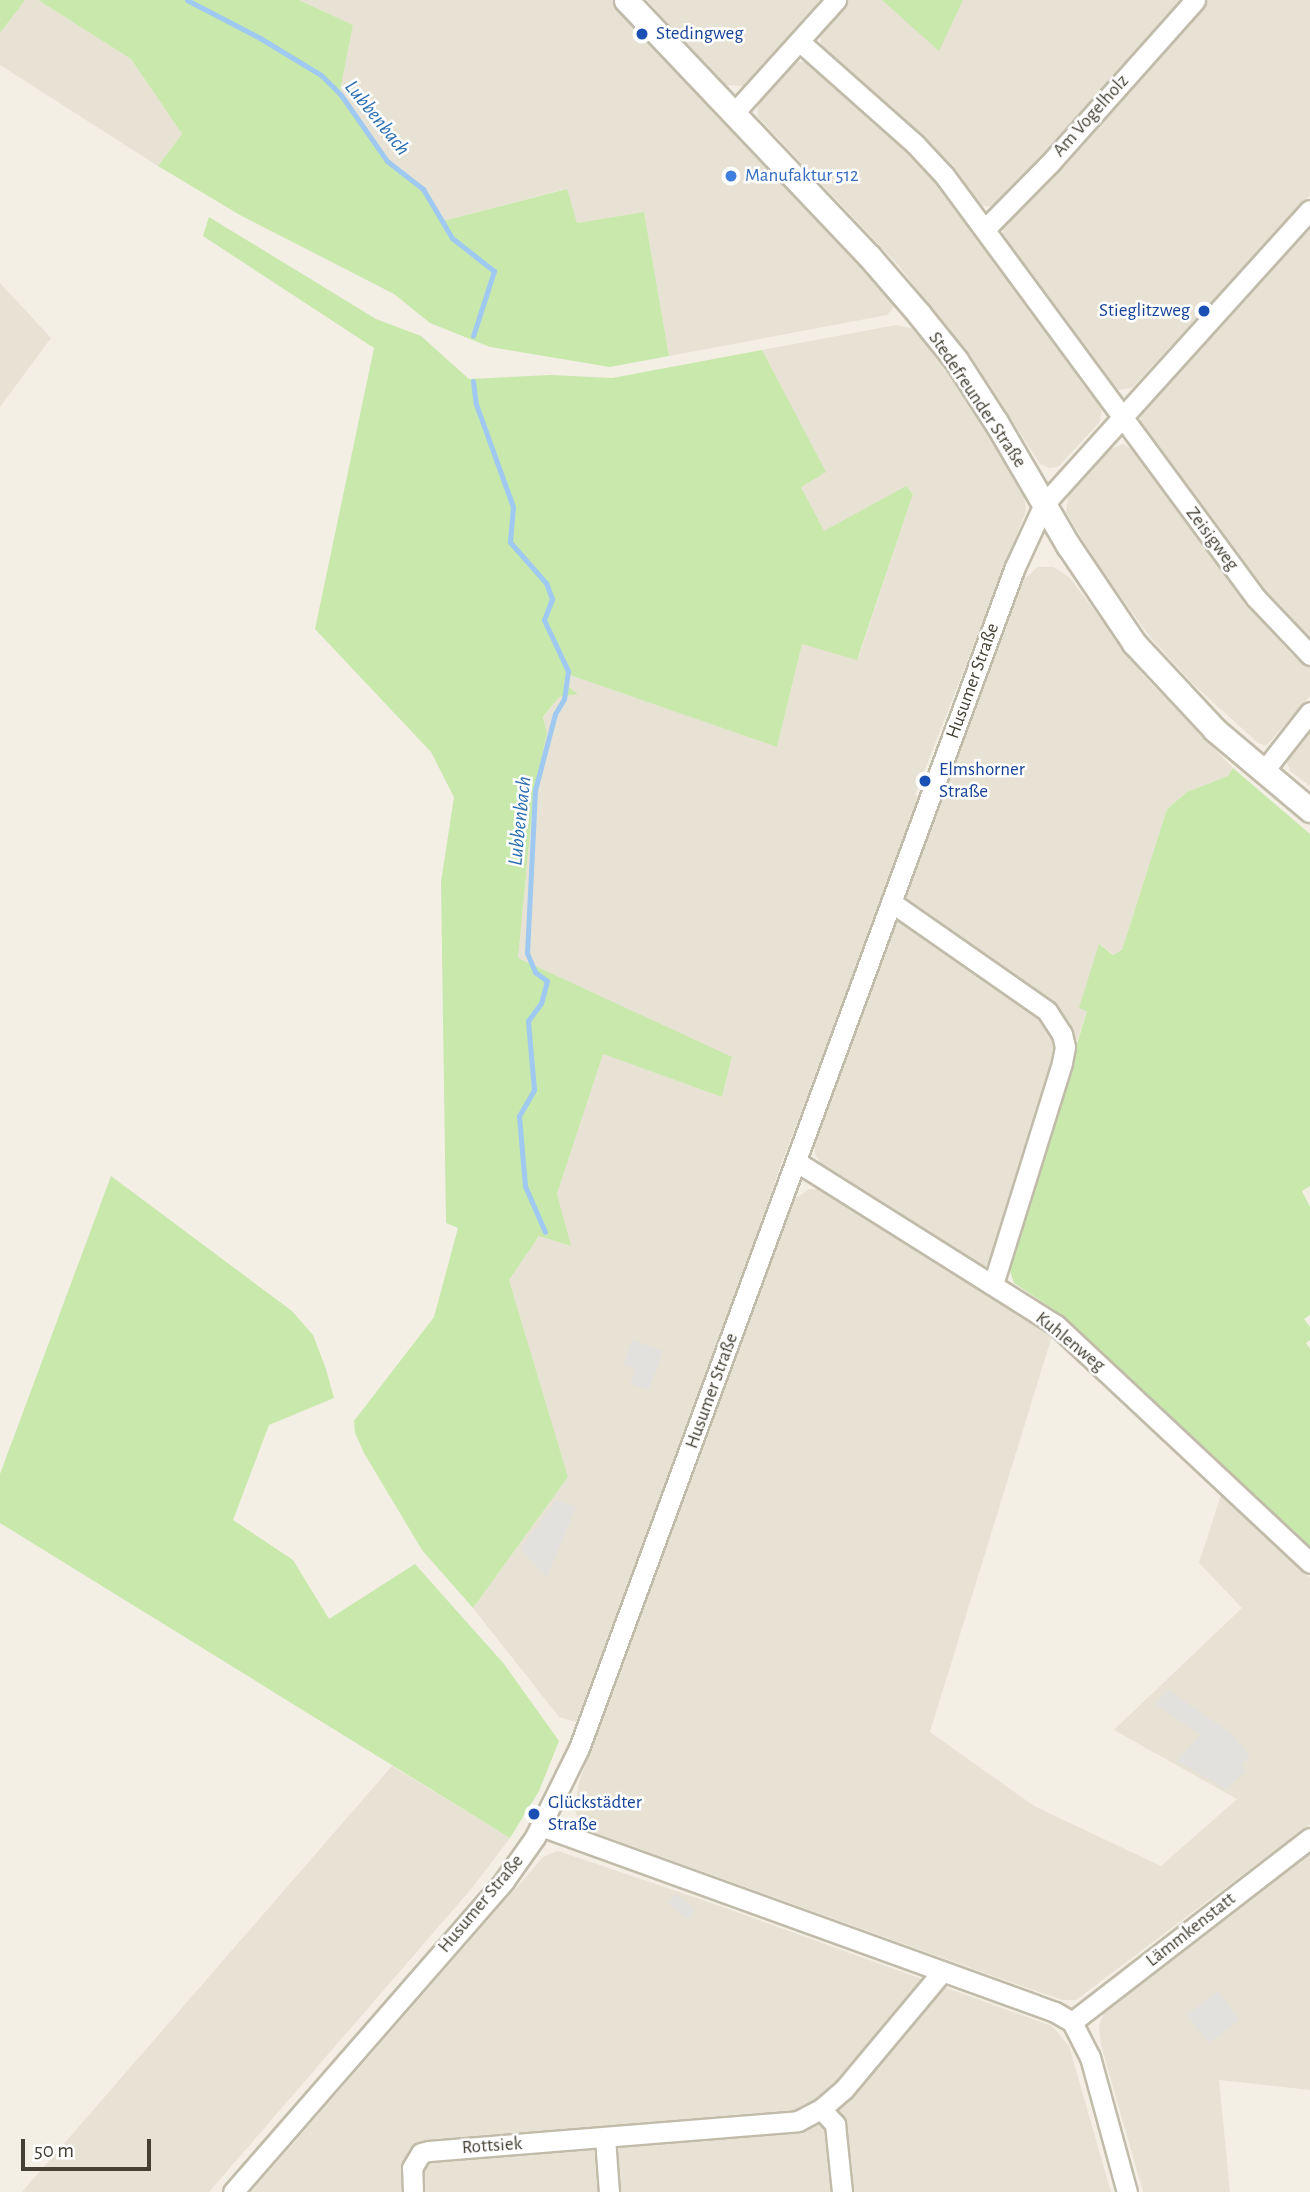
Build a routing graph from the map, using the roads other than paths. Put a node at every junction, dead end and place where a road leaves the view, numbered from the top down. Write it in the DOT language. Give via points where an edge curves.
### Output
graph roads {
  1 [pos="626,0"];
  2 [pos="836,0"];
  3 [pos="1195,0"];
  4 [pos="799,41"];
  5 [pos="733,114"];
  6 [pos="1310,210"];
  7 [pos="985,229"];
  8 [pos="1122,417"];
  9 [pos="1049,497"];
  10 [pos="1310,655"];
  11 [pos="1310,712"];
  12 [pos="1269,765"];
  13 [pos="1310,810"];
  14 [pos="891,902"];
  15 [pos="797,1162"];
  16 [pos="993,1285"];
  17 [pos="1310,1563"];
  18 [pos="541,1826"];
  19 [pos="1310,1838"];
  20 [pos="942,1972"];
  21 [pos="1072,2022"];
  22 [pos="821,2109"];
  23 [pos="605,2138"];
  24 [pos="233,2192"];
  25 [pos="413,2192"];
  26 [pos="609,2192"];
  27 [pos="842,2192"];
  28 [pos="1128,2192"];
  1 -- 5 [label="street, Stedefreunder Straße"];
  2 -- 4 [label="street"];
  3 -- 7 [label="street, Am Vogelholz"];
  4 -- 5 [label="street"];
  4 -- 7 [label="street" via="915,144"];
  5 -- 9 [label="street, Stedefreunder Straße" via="869,256 927,324"];
  6 -- 8 [label="street"];
  7 -- 8 [label="street"];
  8 -- 9 [label="street"];
  8 -- 10 [label="street, Zeisigweg" via="1256,597"];
  9 -- 12 [label="street, Stedefreunder Straße" via="1097,591 1134,643 1201,716"];
  9 -- 14 [label="street, Husumer Straße" via="1015,568"];
  11 -- 12 [label="street"];
  12 -- 13 [label="street, Stedefreunder Straße"];
  14 -- 15 [label="street, Husumer Straße"];
  14 -- 16 [label="street" via="1047,1011 1062,1034 1062,1063"];
  15 -- 16 [label="street, Kuhlenweg"];
  15 -- 18 [label="street, Husumer Straße" via="579,1748"];
  16 -- 17 [label="street, Kuhlenweg" via="1071,1338"];
  18 -- 20 [label="street"];
  18 -- 24 [label="street, Husumer Straße" via="504,1881"];
  19 -- 21 [label="street, Lämmkenstatt"];
  20 -- 21 [label="street"];
  20 -- 22 [label="street, Rottsiek"];
  21 -- 28 [label="street" via="1093,2064"];
  22 -- 23 [label="street, Rottsiek" via="798,2121"];
  22 -- 27 [label="street" via="835,2124"];
  23 -- 25 [label="street, Rottsiek" via="421,2153 412,2168"];
  23 -- 26 [label="street"];
}
